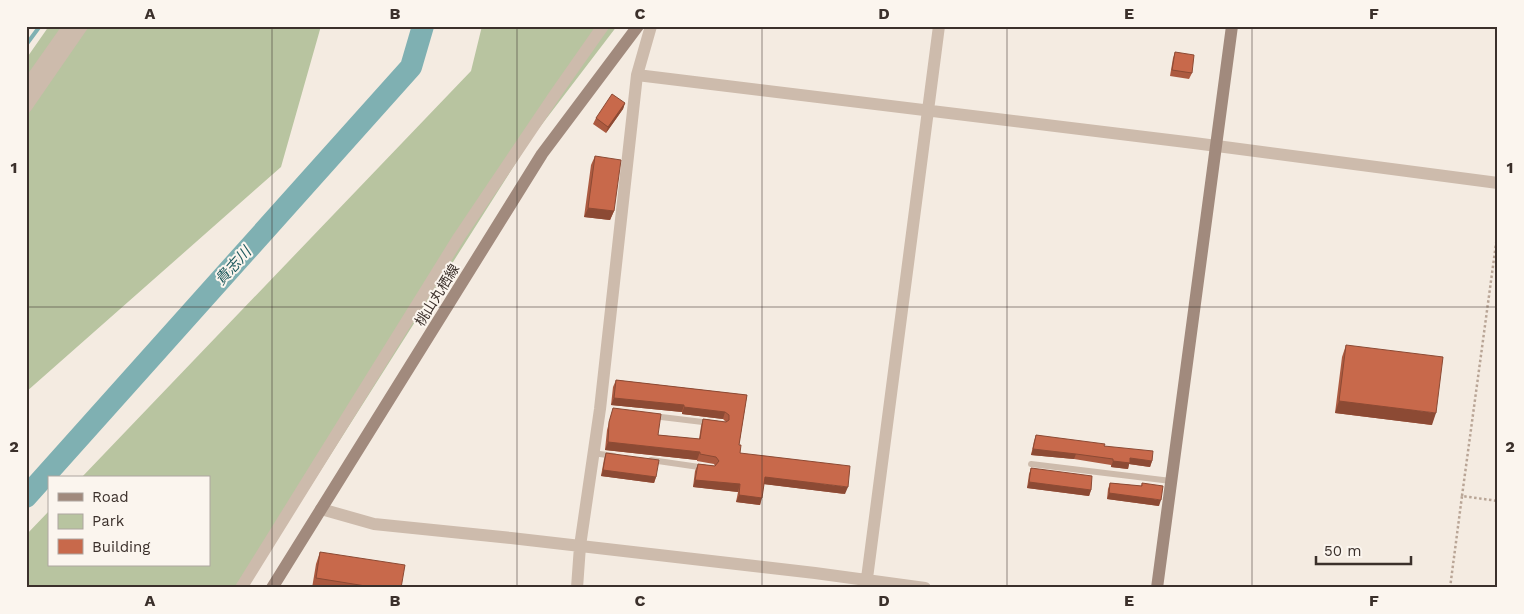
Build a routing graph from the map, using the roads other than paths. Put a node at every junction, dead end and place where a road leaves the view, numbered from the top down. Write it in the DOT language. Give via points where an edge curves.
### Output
graph roads {
  1 [pos="69,26"];
  2 [pos="82,26"];
  3 [pos="603,26"];
  4 [pos="638,26"];
  5 [pos="651,26"];
  6 [pos="939,26"];
  7 [pos="1232,26"];
  8 [pos="637,75"];
  9 [pos="26,87"];
  10 [pos="26,107"];
  11 [pos="927,111"];
  12 [pos="1216,146"];
  13 [pos="1498,183"];
  14 [pos="647,415"];
  15 [pos="722,424"];
  16 [pos="593,453"];
  17 [pos="622,457"];
  18 [pos="642,459"];
  19 [pos="1031,464"];
  20 [pos="710,468"];
  21 [pos="1171,481"];
  22 [pos="321,510"];
  23 [pos="580,546"];
  24 [pos="866,584"];
  25 [pos="241,588"];
  26 [pos="272,588"];
  27 [pos="577,588"];
  28 [pos="925,588"];
  29 [pos="1157,588"];
  1 -- 9 [label="street"];
  2 -- 10 [label="street"];
  3 -- 25 [label="street" via="459,237"];
  4 -- 22 [label="main road, 桃山丸栖線" via="542,154"];
  5 -- 8 [label="street"];
  6 -- 11 [label="street"];
  7 -- 12 [label="main road"];
  8 -- 11 [label="street"];
  8 -- 16 [label="street" via="605,410"];
  11 -- 12 [label="street"];
  11 -- 24 [label="street"];
  12 -- 13 [label="street"];
  12 -- 21 [label="main road"];
  14 -- 15 [label="lane"];
  16 -- 17 [label="lane"];
  16 -- 23 [label="street"];
  18 -- 20 [label="lane"];
  19 -- 21 [label="lane"];
  21 -- 29 [label="main road"];
  22 -- 23 [label="street" via="374,524"];
  22 -- 26 [label="main road, 桃山丸栖線"];
  23 -- 24 [label="street"];
  23 -- 27 [label="street"];
  24 -- 28 [label="street"];
}
